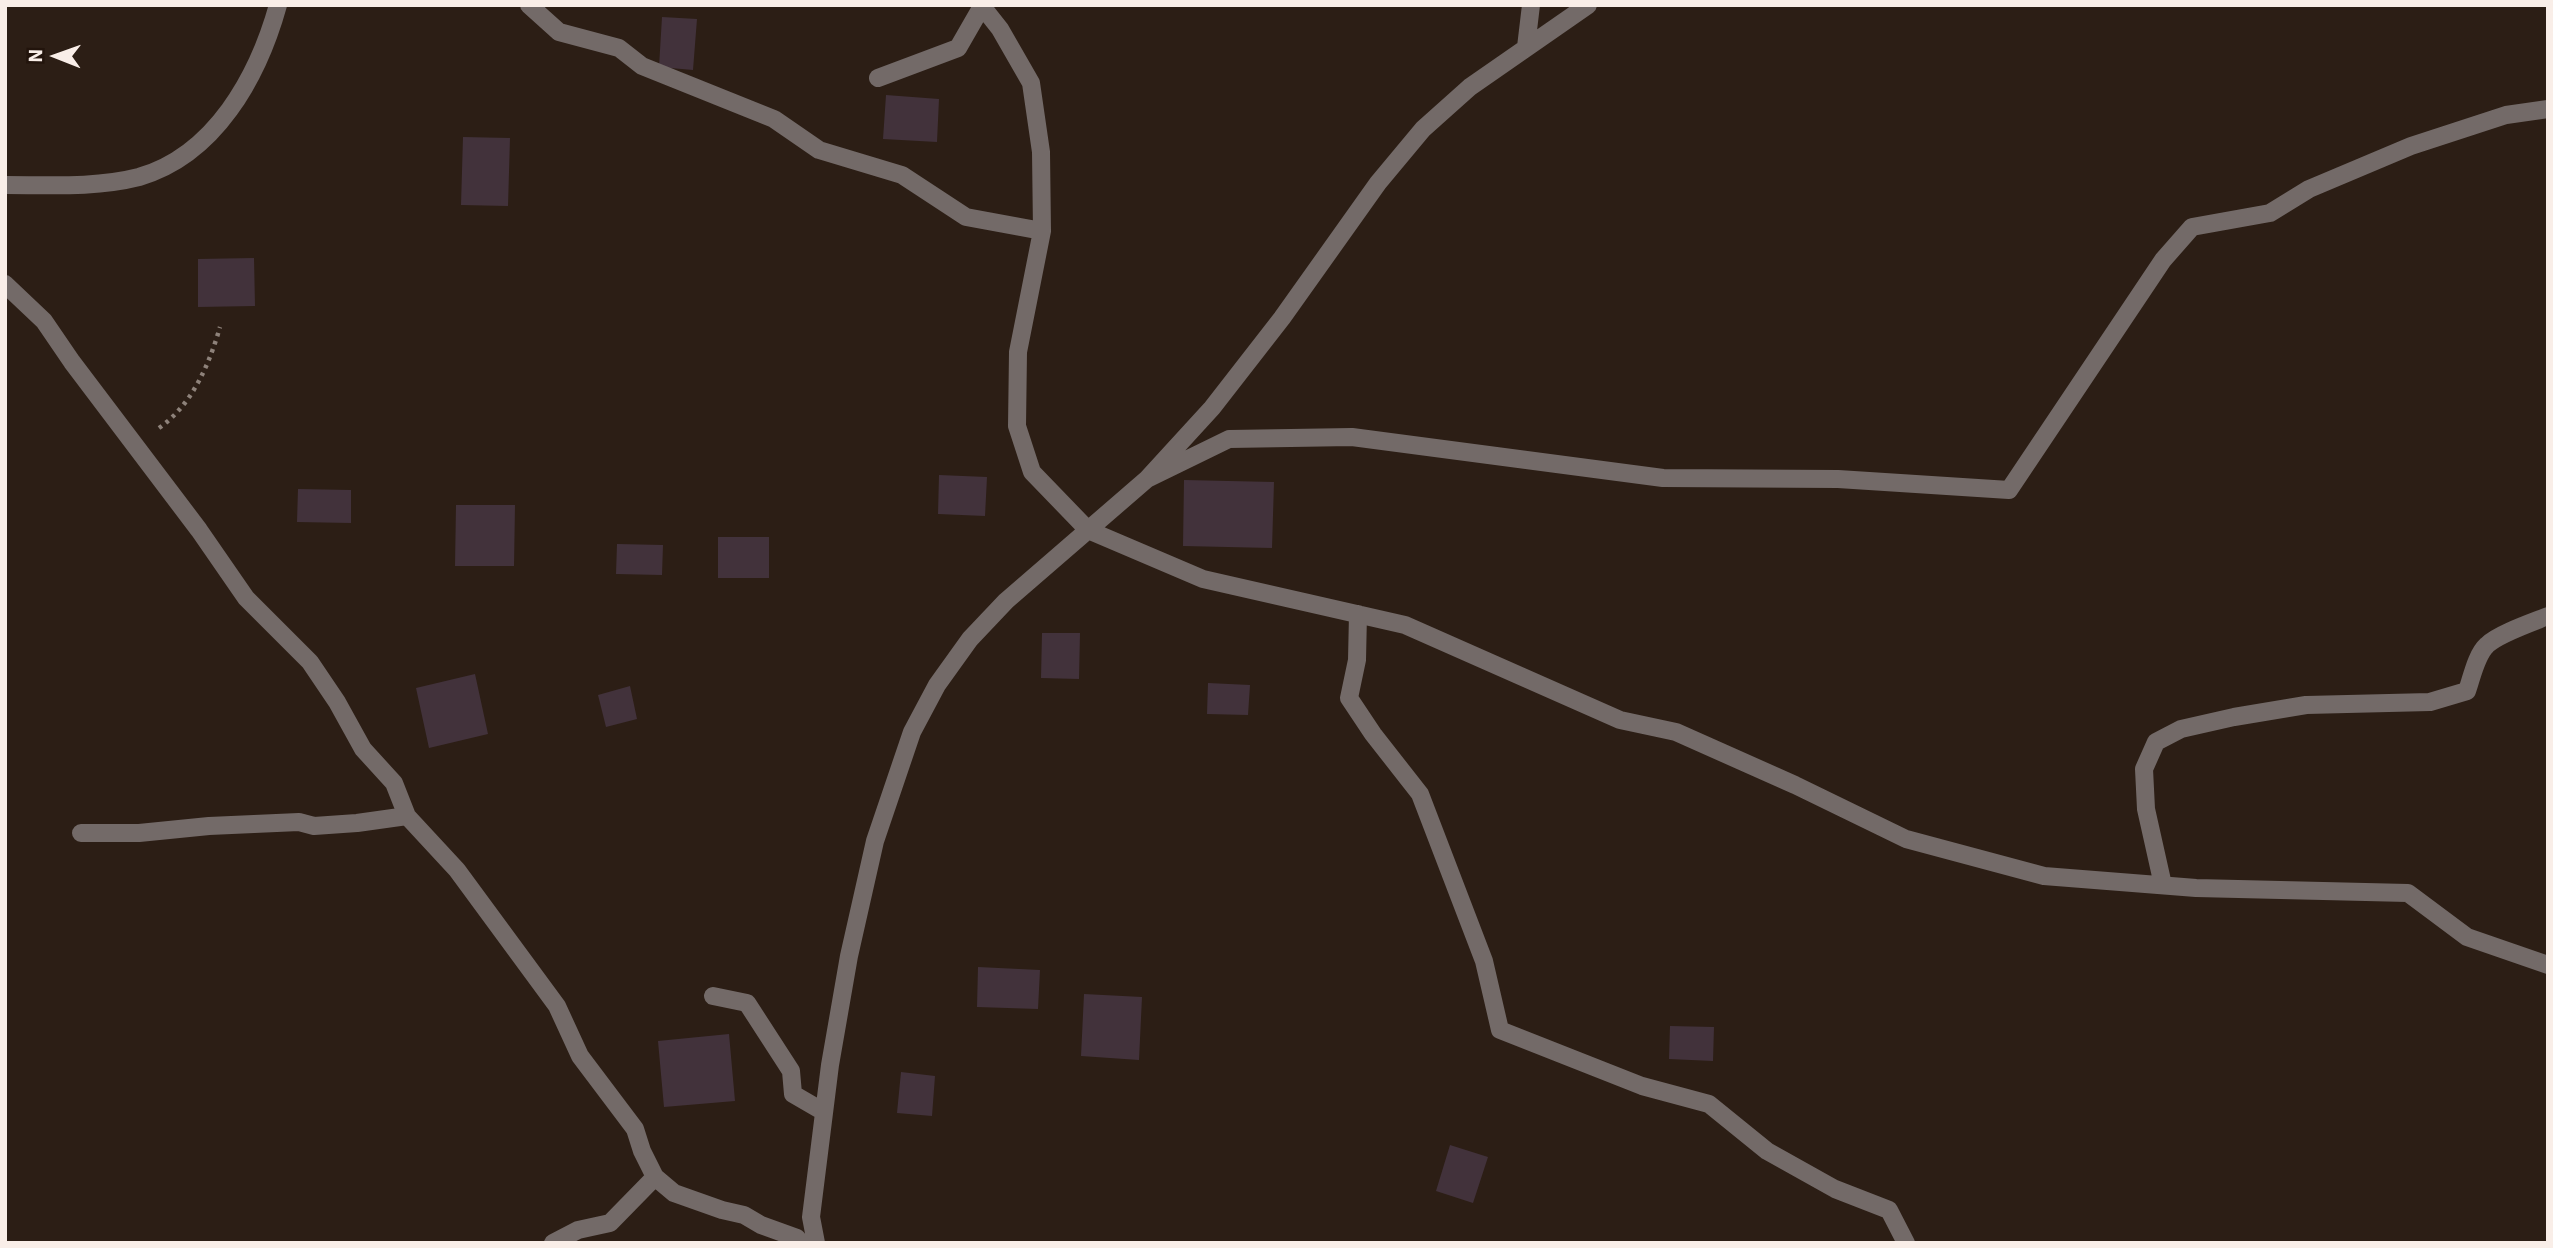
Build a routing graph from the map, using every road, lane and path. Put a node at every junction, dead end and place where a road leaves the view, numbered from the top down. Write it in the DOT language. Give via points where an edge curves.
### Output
graph roads {
  1 [pos="278,5"];
  2 [pos="529,5"];
  3 [pos="1531,5"];
  4 [pos="1588,5"];
  5 [pos="981,6"];
  6 [pos="1526,47"];
  7 [pos="878,78"];
  8 [pos="2548,109"];
  9 [pos="5,185"];
  10 [pos="1042,231"];
  11 [pos="5,284"];
  12 [pos="220,327"];
  13 [pos="136,445"];
  14 [pos="1147,479"];
  15 [pos="1088,530"];
  16 [pos="1358,614"];
  17 [pos="2548,616"];
  18 [pos="407,816"];
  19 [pos="81,833"];
  20 [pos="2163,886"];
  21 [pos="2548,965"];
  22 [pos="713,996"];
  23 [pos="824,1112"];
  24 [pos="655,1177"];
  25 [pos="553,1243"];
  26 [pos="801,1243"];
  27 [pos="816,1243"];
  28 [pos="1906,1243"];
  1 -- 9 [label="street" via="261,56 233,107 205,139 178,159 141,176 103,184"];
  2 -- 10 [label="street" via="559,32 619,48 642,66 774,119 819,150 902,175 966,217"];
  3 -- 6 [label="street"];
  4 -- 6 [label="street"];
  5 -- 7 [label="street" via="958,48"];
  5 -- 10 [label="street" via="1031,83 1041,152"];
  6 -- 14 [label="street" via="1470,87 1423,130 1378,183 1212,408"];
  8 -- 14 [label="street" via="2506,115 2411,146 2309,189 2270,213 2192,226 2163,260 2009,490 1838,479 1663,478 1352,437 1230,439"];
  10 -- 15 [label="street" via="1018,352 1017,426 1032,472"];
  11 -- 13 [label="street" via="44,321"];
  12 -- 13 [label="path" via="212,355 186,403"];
  13 -- 18 [label="street" via="246,598 310,662 363,749 394,783"];
  14 -- 15 [label="street"];
  15 -- 16 [label="street" via="1203,579"];
  15 -- 23 [label="street" via="970,639 937,685 912,732 875,841 854,930"];
  16 -- 20 [label="street" via="1405,625 1620,720 1676,732 1906,839 2044,876"];
  16 -- 28 [label="street" via="1357,660 1349,698 1420,794 1484,961 1500,1030 1642,1086 1709,1104 1767,1150 1835,1189 1889,1210"];
  17 -- 20 [label="street" via="2487,645 2467,691 2430,702 2306,705 2181,730 2156,742 2144,769 2146,809"];
  18 -- 19 [label="street" via="314,826 299,822"];
  18 -- 24 [label="street" via="457,870 557,1006 580,1056 635,1129"];
  20 -- 21 [label="street" via="2408,893 2467,937"];
  22 -- 23 [label="street" via="747,1003 791,1071 793,1094"];
  23 -- 27 [label="street" via="811,1217"];
  24 -- 25 [label="street" via="610,1223 578,1230"];
  24 -- 26 [label="street" via="674,1193 744,1215"];
}
